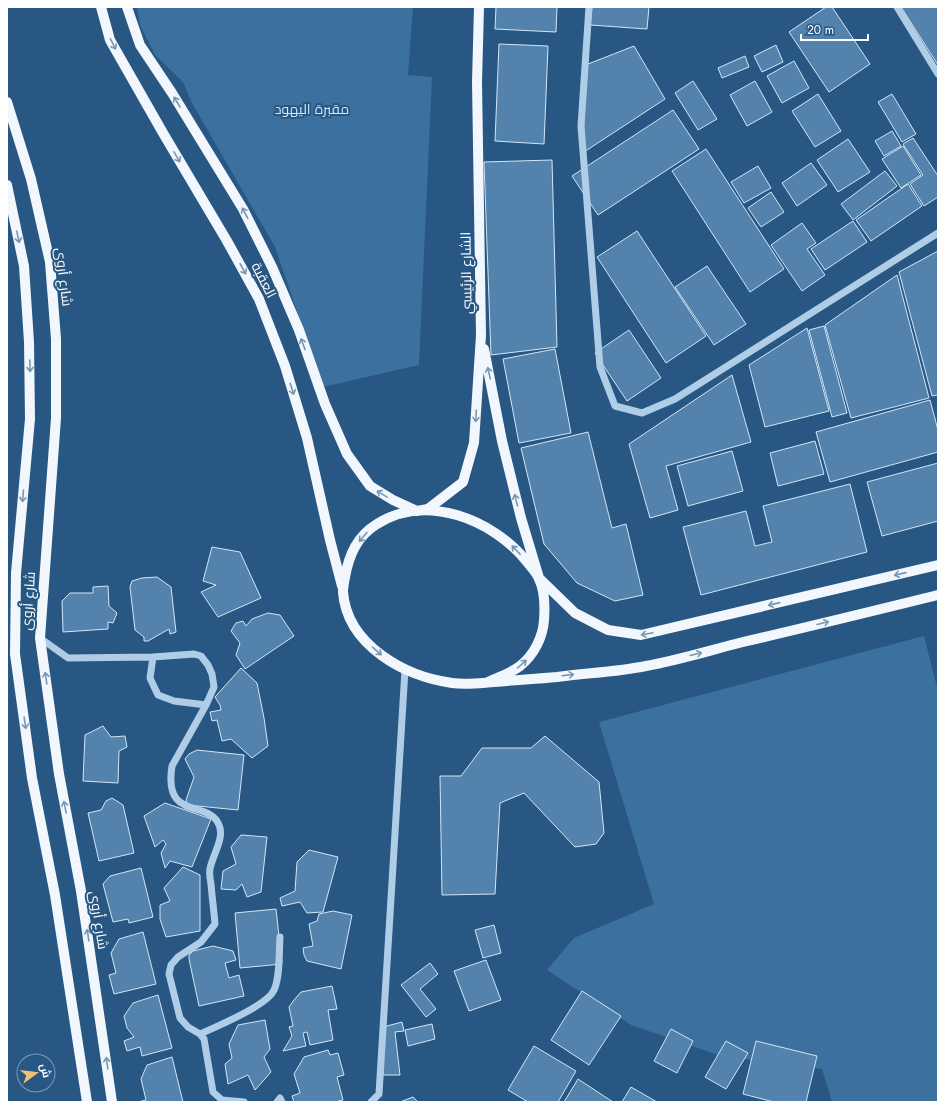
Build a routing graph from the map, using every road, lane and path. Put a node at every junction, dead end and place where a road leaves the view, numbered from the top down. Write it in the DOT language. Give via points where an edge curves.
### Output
graph roads {
  1 [pos="101,7"];
  2 [pos="127,7"];
  3 [pos="479,7"];
  4 [pos="589,7"];
  5 [pos="897,7"];
  6 [pos="938,74"];
  7 [pos="7,102"];
  8 [pos="7,185"];
  9 [pos="938,233"];
  10 [pos="481,335"];
  11 [pos="417,511"];
  12 [pos="938,565"];
  13 [pos="539,578"];
  14 [pos="343,590"];
  15 [pos="938,595"];
  16 [pos="40,638"];
  17 [pos="153,657"];
  18 [pos="405,670"];
  19 [pos="488,682"];
  20 [pos="206,705"];
  21 [pos="280,938"];
  22 [pos="200,1034"];
  23 [pos="223,1101"];
  24 [pos="87,1102"];
  25 [pos="112,1102"];
  26 [pos="244,1102"];
  27 [pos="277,1102"];
  28 [pos="282,1102"];
  29 [pos="371,1102"];
  1 -- 14 [label="main road, العقبة, one-way" via="110,40 259,298 285,366 307,438"];
  11 -- 2 [label="main road, العقبة, one-way" via="370,486 348,454 325,404 299,330 272,267 243,209 140,45"];
  3 -- 10 [label="main road, الشارع الرئيسي" via="477,82"];
  4 -- 9 [label="street" via="581,126 600,367 615,406 642,413 675,399"];
  5 -- 6 [label="street"];
  7 -- 16 [label="main road, شارع أروى" via="32,179 50,262 56,339 56,418"];
  8 -- 24 [label="main road, شارع أروى, one-way" via="24,266 30,342 30,419 16,573 15,654 32,778 55,895"];
  10 -- 11 [label="main road, الشارع الرئيسي, one-way" via="474,443 462,482 428,509"];
  13 -- 10 [label="main road, one-way" via="506,457"];
  13 -- 11 [label="main road, one-way" via="517,550 486,527 449,513"];
  11 -- 14 [label="main road, one-way" via="394,515 366,533 348,560"];
  12 -- 13 [label="main road, one-way" via="641,635 608,630 575,613"];
  19 -- 13 [label="main road, one-way" via="522,665 540,640 545,609"];
  14 -- 18 [label="main road, one-way" via="346,610 354,626 380,654"];
  19 -- 15 [label="main road, one-way" via="645,666"];
  16 -- 17 [label="street" via="68,658"];
  25 -- 16 [label="main road, شارع أروى, one-way" via="81,891 59,774"];
  17 -- 20 [label="street" via="150,678 158,695 174,701"];
  17 -- 20 [label="street" via="194,654 201,656 212,674 214,687"];
  18 -- 19 [label="main road" via="428,679 455,684"];
  18 -- 29 [label="street" via="379,1094"];
  20 -- 22 [label="street" via="172,766 170,777 178,801 186,807 210,815 220,826 221,835 209,870 215,924 201,942 178,957 171,965 169,974 180,1018 188,1027"];
  21 -- 22 [label="street" via="274,991 268,998"];
  22 -- 23 [label="street" via="204,1039 213,1092"];
  23 -- 26 [label="street"];
  27 -- 28 [label="street" via="280,1098"];
}
